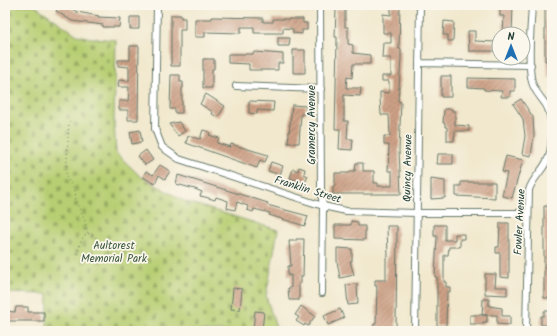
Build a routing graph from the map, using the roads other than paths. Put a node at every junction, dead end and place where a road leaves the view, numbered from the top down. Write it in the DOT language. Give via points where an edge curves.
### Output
graph roads {
  1 [pos="157,5"];
  2 [pos="320,5"];
  3 [pos="420,5"];
  4 [pos="532,5"];
  5 [pos="419,63"];
  6 [pos="491,64"];
  7 [pos="531,65"];
  8 [pos="236,86"];
  9 [pos="321,89"];
  10 [pos="323,206"];
  11 [pos="416,213"];
  12 [pos="528,213"];
  13 [pos="322,293"];
  14 [pos="415,331"];
  15 [pos="526,331"];
  1 -- 10 [label="street, Franklin Street" via="155,129 162,147 179,159"];
  2 -- 9 [label="street, Gramercy Avenue"];
  3 -- 5 [label="street, Quincy Avenue"];
  4 -- 7 [label="street, Fowler Avenue"];
  5 -- 6 [label="street"];
  5 -- 11 [label="street, Quincy Avenue"];
  7 -- 12 [label="street, Fowler Avenue" via="533,87 546,105 550,118 551,145 546,164 531,184"];
  8 -- 9 [label="street"];
  9 -- 10 [label="street, Gramercy Avenue"];
  10 -- 11 [label="street, Franklin Street" via="346,211"];
  10 -- 13 [label="street, Gramercy Avenue"];
  11 -- 12 [label="street, Franklin Street"];
  11 -- 14 [label="street, Quincy Avenue"];
  12 -- 15 [label="street, Fowler Avenue"];
}
